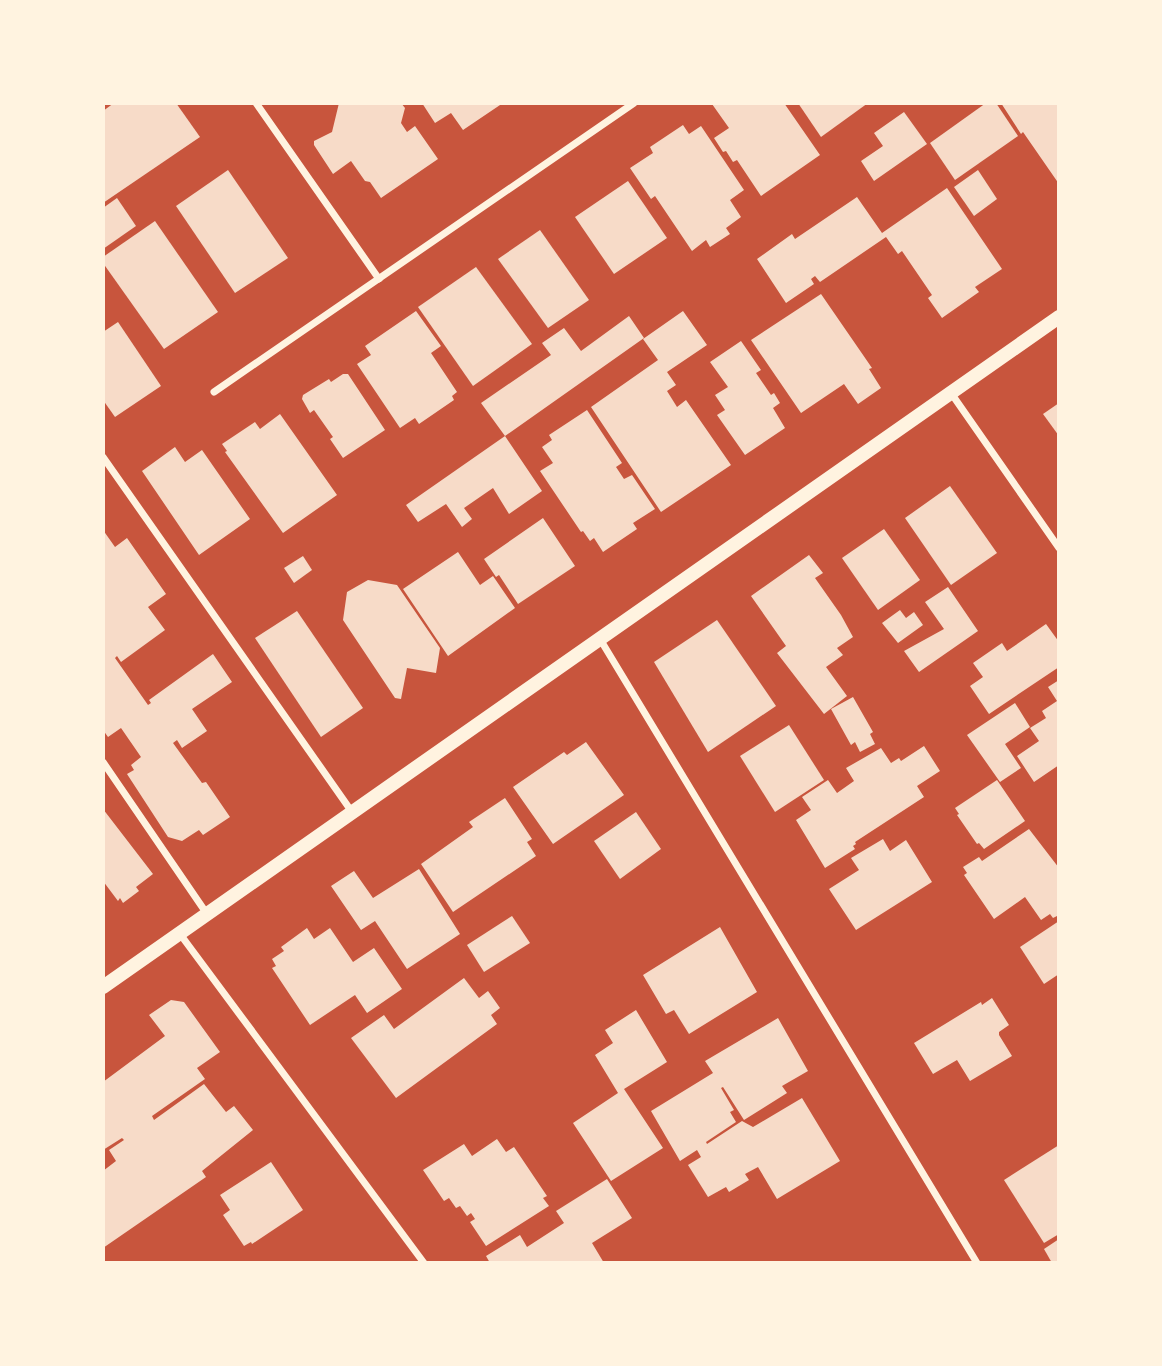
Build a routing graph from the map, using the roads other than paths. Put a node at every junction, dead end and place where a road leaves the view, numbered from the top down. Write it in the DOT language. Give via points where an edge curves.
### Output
graph roads {
  1 [pos="256,103"];
  2 [pos="634,103"];
  3 [pos="379,279"];
  4 [pos="1059,317"];
  5 [pos="214,392"];
  6 [pos="951,393"];
  7 [pos="103,457"];
  8 [pos="1059,548"];
  9 [pos="600,639"];
  10 [pos="103,762"];
  11 [pos="352,812"];
  12 [pos="207,914"];
  13 [pos="180,933"];
  14 [pos="103,987"];
  15 [pos="424,1263"];
  16 [pos="976,1263"];
  1 -- 3 [label="street"];
  2 -- 3 [label="street"];
  3 -- 5 [label="street"];
  4 -- 6 [label="main road"];
  6 -- 8 [label="street"];
  6 -- 9 [label="main road"];
  7 -- 11 [label="street"];
  9 -- 11 [label="main road"];
  9 -- 16 [label="street"];
  10 -- 12 [label="street"];
  11 -- 12 [label="main road"];
  12 -- 13 [label="main road"];
  13 -- 14 [label="main road"];
  13 -- 15 [label="street"];
}
